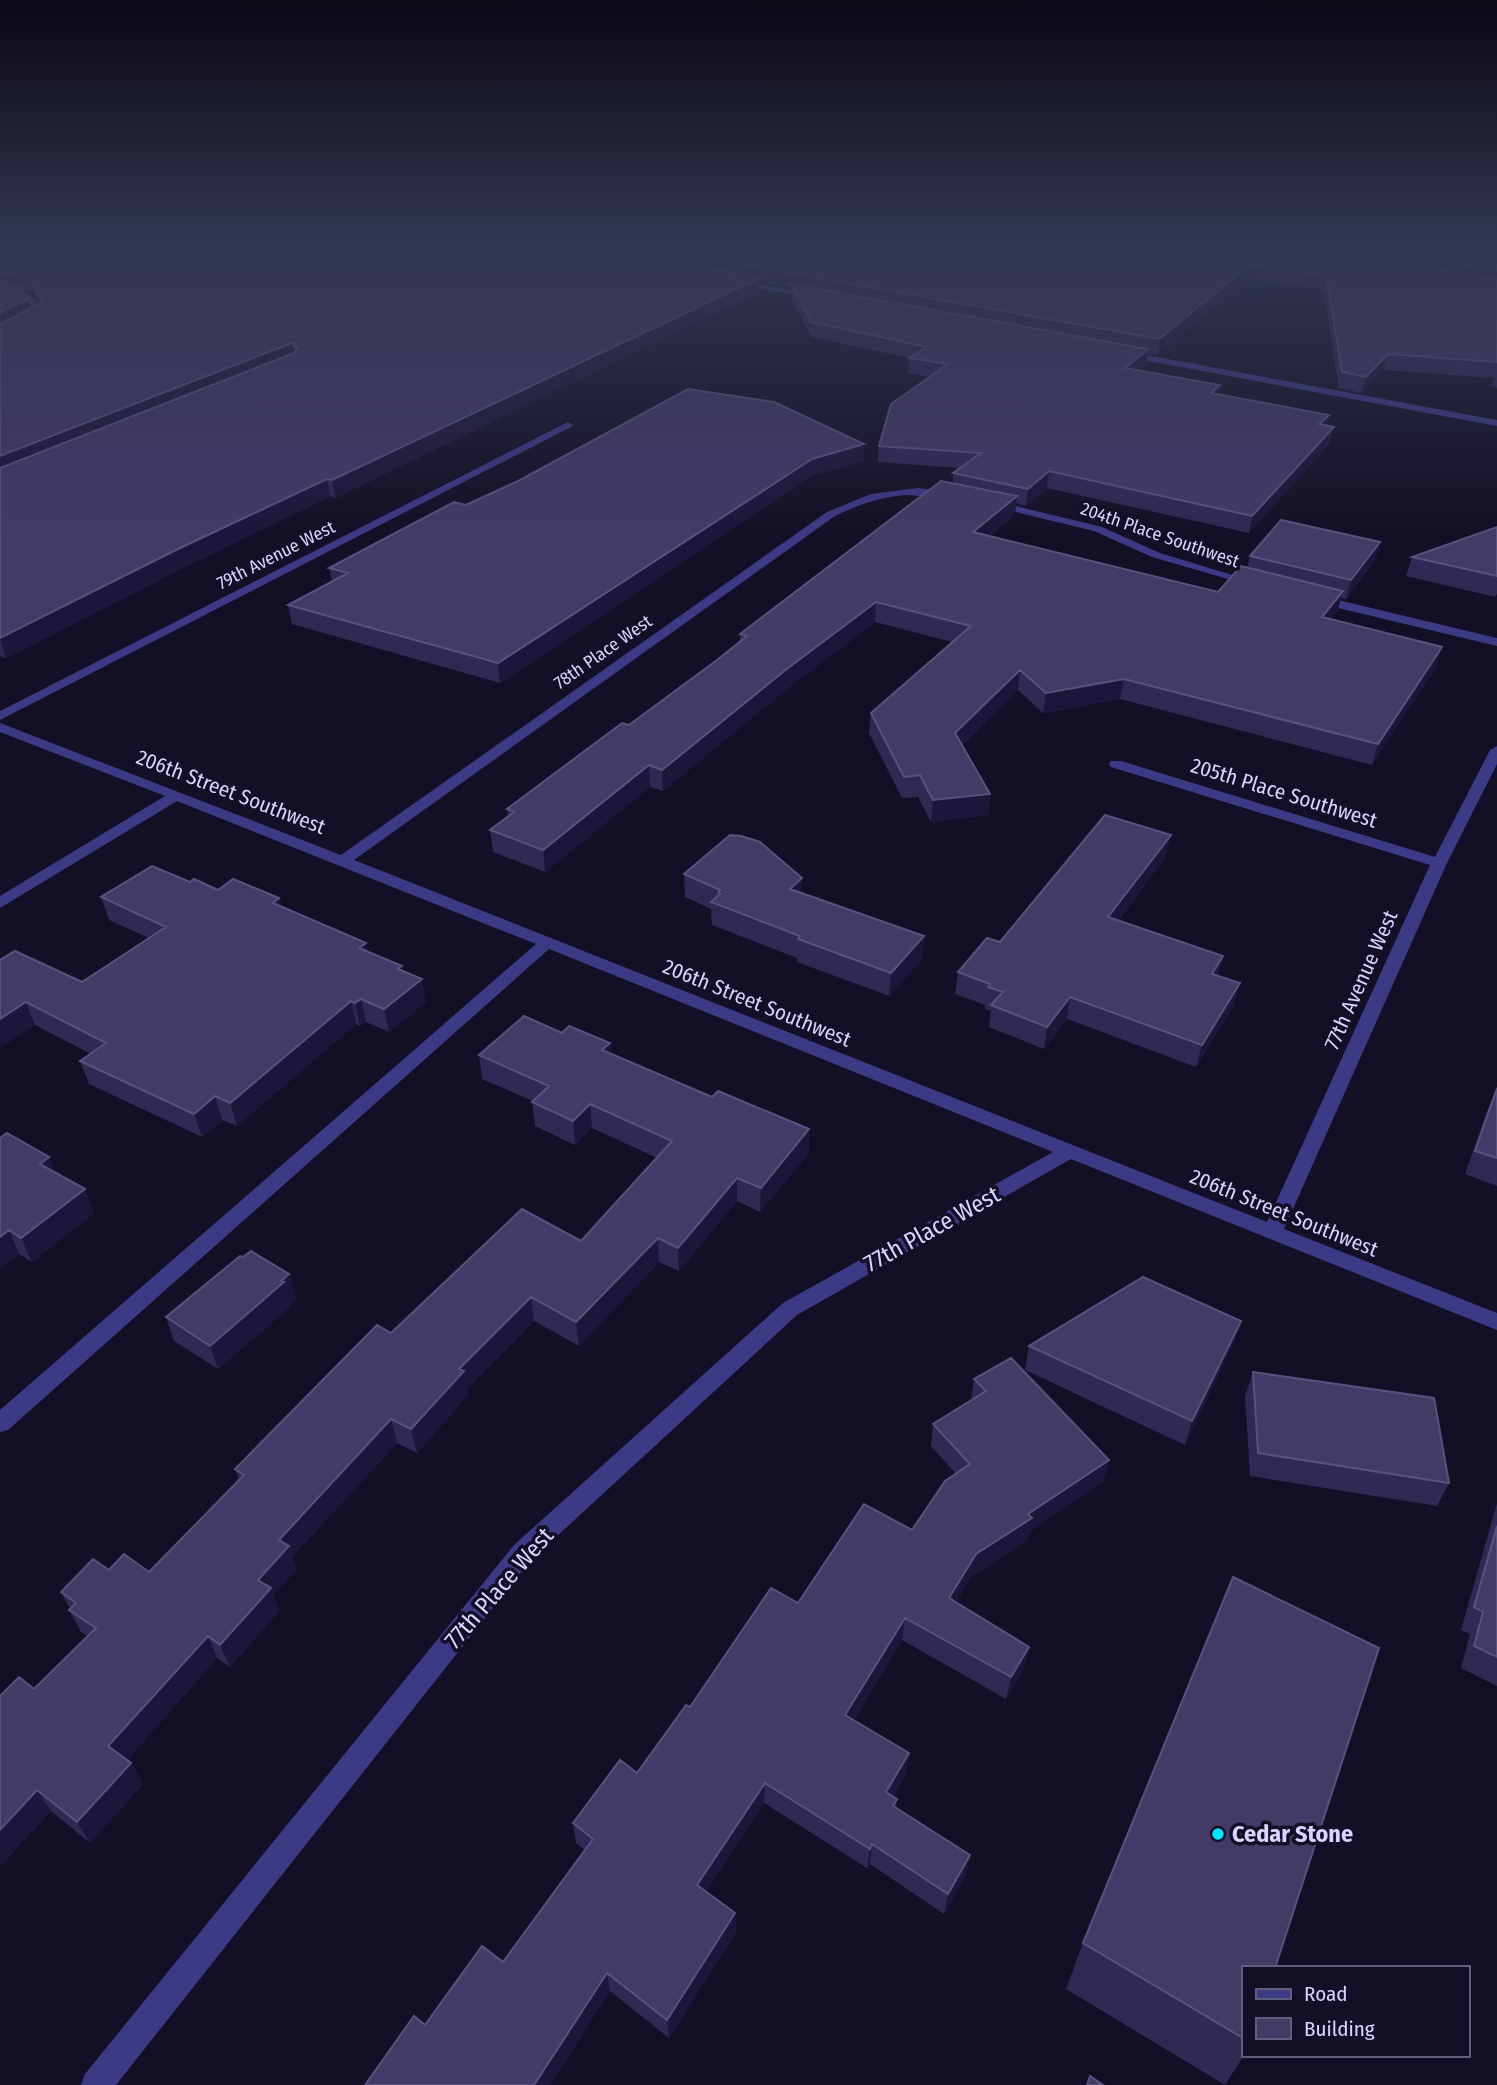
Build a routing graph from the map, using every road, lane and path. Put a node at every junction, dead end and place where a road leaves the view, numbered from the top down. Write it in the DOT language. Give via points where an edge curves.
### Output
graph roads {
  1 [pos="1115,352"];
  2 [pos="1497,423"];
  3 [pos="568,425"];
  4 [pos="962,497"];
  5 [pos="984,501"];
  6 [pos="1266,587"];
  7 [pos="1307,596"];
  8 [pos="1497,642"];
  9 [pos="0,716"];
  10 [pos="0,727"];
  11 [pos="1497,750"];
  12 [pos="1116,764"];
  13 [pos="177,795"];
  14 [pos="343,861"];
  15 [pos="1439,863"];
  16 [pos="0,903"];
  17 [pos="547,943"];
  18 [pos="1069,1152"];
  19 [pos="1272,1232"];
  20 [pos="1497,1322"];
  21 [pos="0,1423"];
  22 [pos="96,2085"];
  1 -- 2 [label="street"];
  3 -- 9 [label="street, 79th Avenue West"];
  4 -- 14 [label="street, 78th Place West" via="893,491 831,514"];
  5 -- 6 [label="street, 204th Place Southwest" via="1098,529 1156,555"];
  7 -- 8 [label="street"];
  10 -- 13 [label="street, 206th Street Southwest"];
  11 -- 15 [label="street, 77th Avenue West"];
  12 -- 15 [label="street, 205th Place Southwest"];
  13 -- 14 [label="street, 206th Street Southwest"];
  13 -- 16 [label="street"];
  14 -- 17 [label="street, 206th Street Southwest"];
  15 -- 19 [label="street, 77th Avenue West"];
  17 -- 18 [label="street, 206th Street Southwest"];
  17 -- 21 [label="street"];
  18 -- 19 [label="street, 206th Street Southwest"];
  18 -- 22 [label="street, 77th Place West" via="790,1309 523,1553"];
  19 -- 20 [label="street, 206th Street Southwest"];
}
